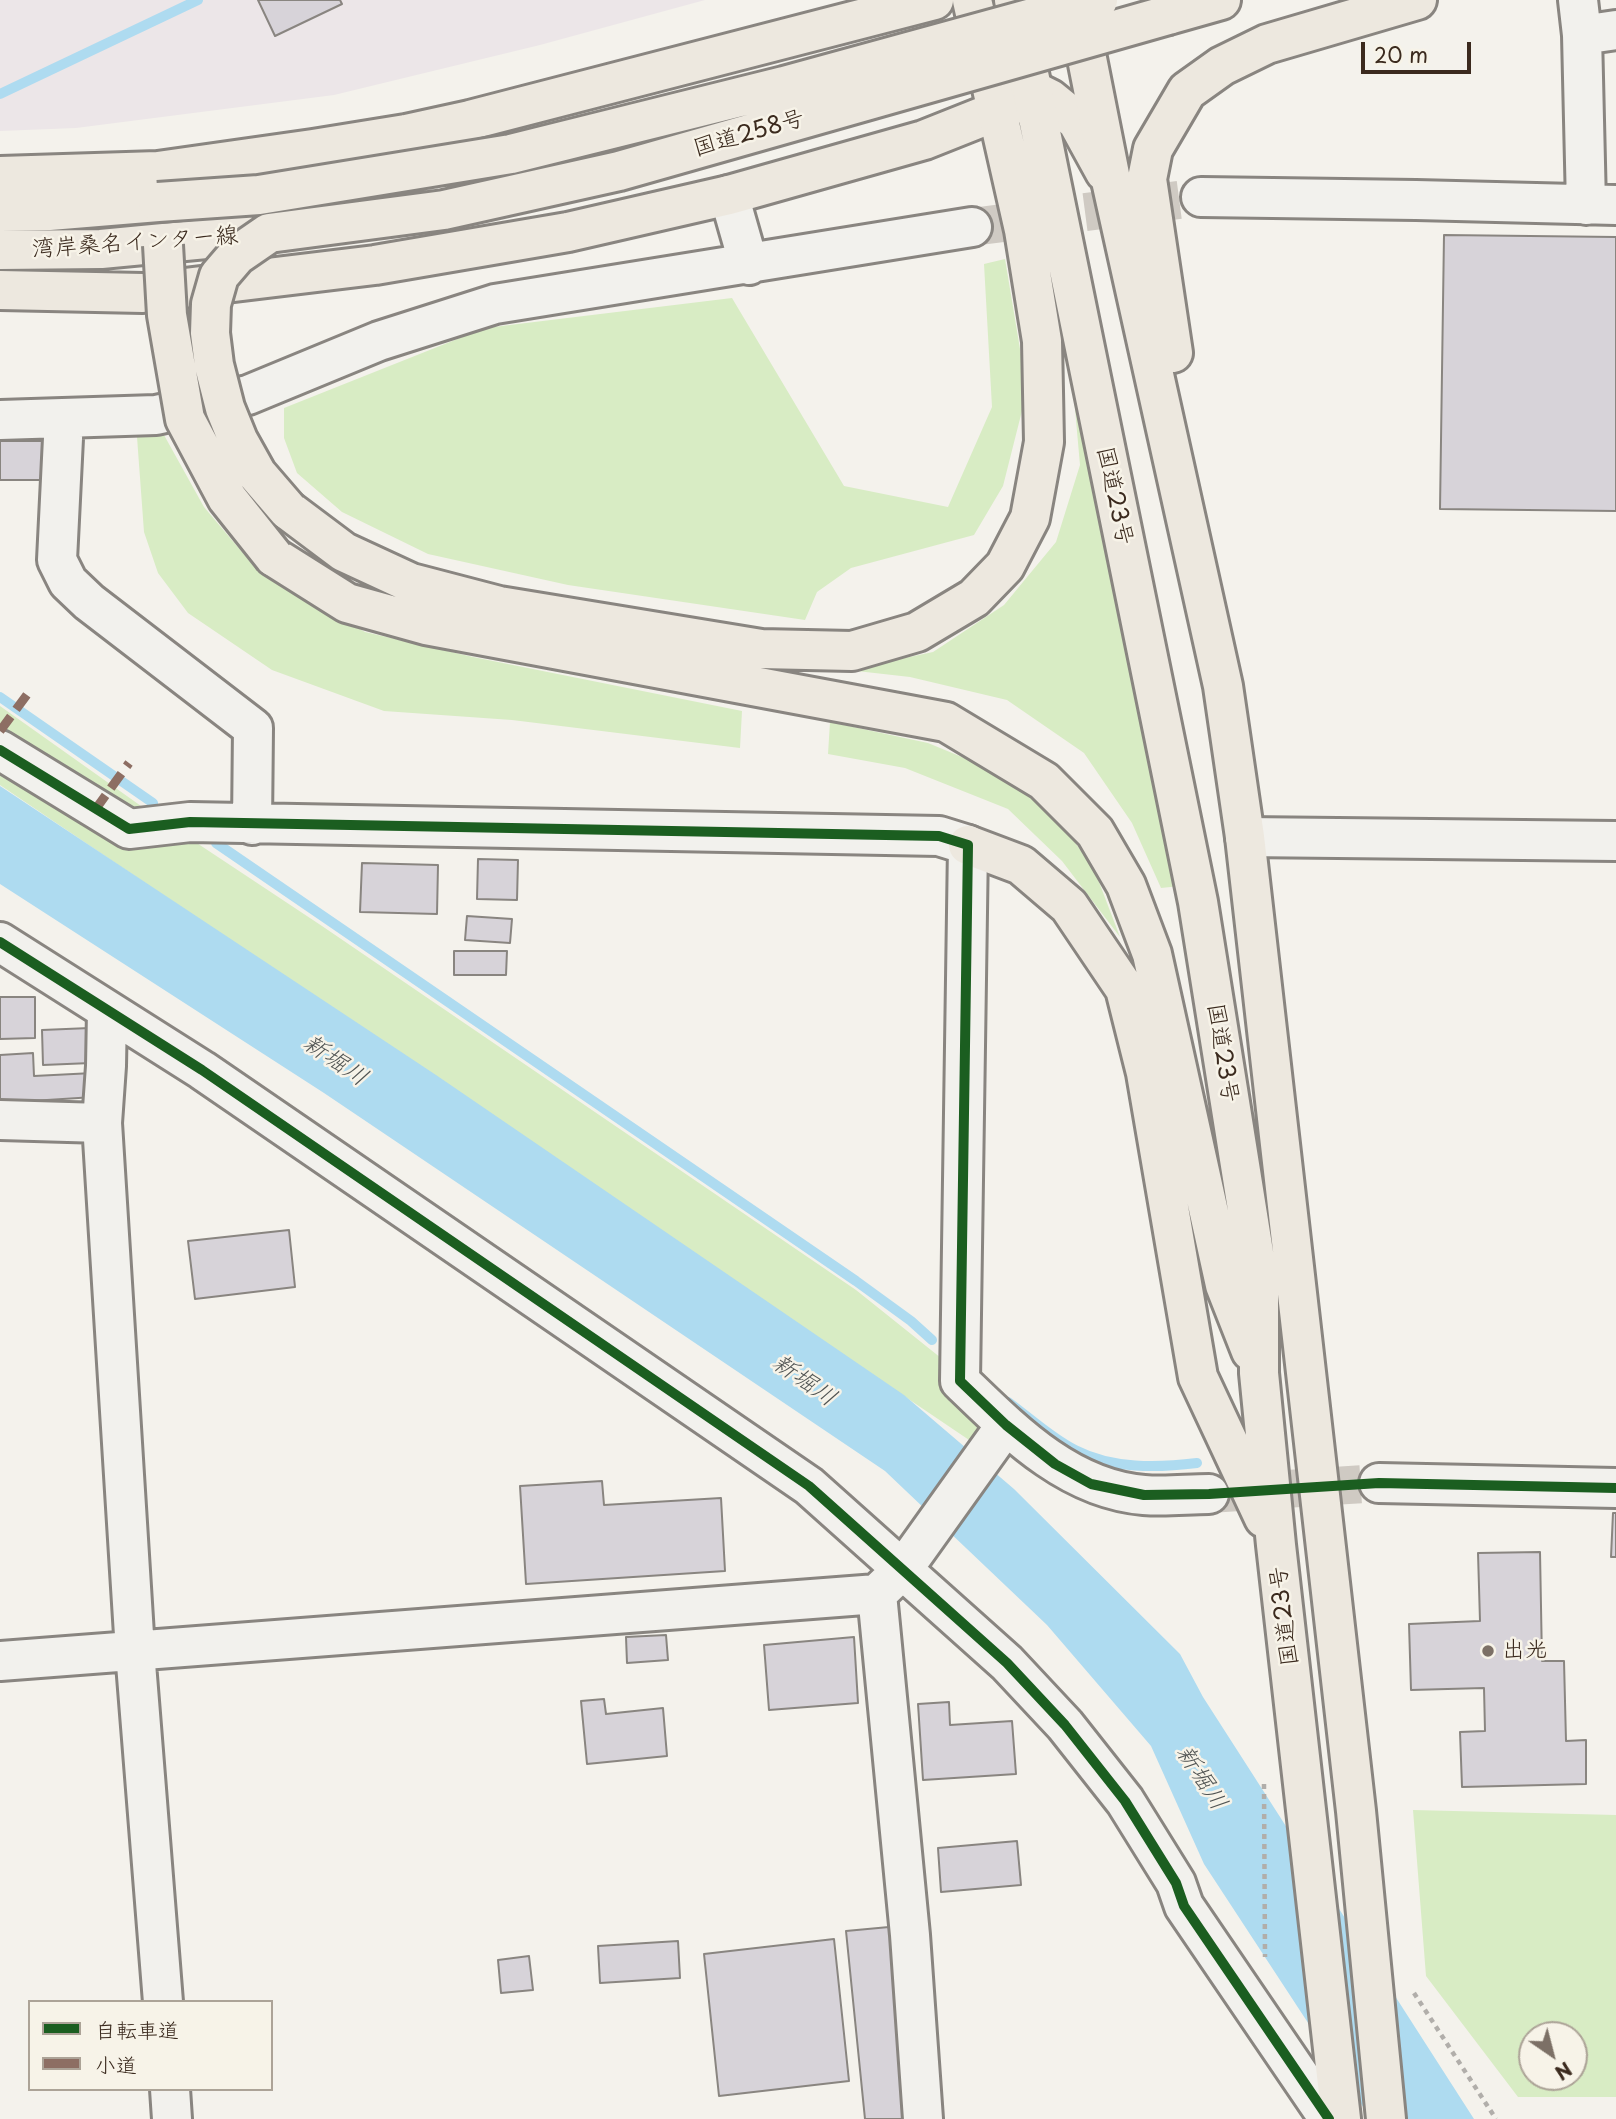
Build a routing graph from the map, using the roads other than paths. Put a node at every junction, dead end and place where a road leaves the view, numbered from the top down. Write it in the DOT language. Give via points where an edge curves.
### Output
graph roads {
  1 [pos="934,0"];
  2 [pos="972,0"];
  3 [pos="1014,0"];
  4 [pos="1047,0"];
  5 [pos="1075,0"];
  6 [pos="1098,0"];
  7 [pos="1221,0"];
  8 [pos="1417,0"];
  9 [pos="1592,22"];
  10 [pos="1031,91"];
  11 [pos="994,94"];
  12 [pos="238,159"];
  13 [pos="0,176"];
  14 [pos="1112,185"];
  15 [pos="729,195"];
  16 [pos="1201,197"];
  17 [pos="159,202"];
  18 [pos="1601,205"];
  19 [pos="0,212"];
  20 [pos="972,227"];
  21 [pos="269,233"];
  22 [pos="163,245"];
  23 [pos="0,250"];
  24 [pos="749,265"];
  25 [pos="0,290"];
  26 [pos="64,418"];
  27 [pos="0,420"];
  28 [pos="1223,686"];
  29 [pos="0,750"];
  30 [pos="252,825"];
  31 [pos="1245,837"];
  32 [pos="1616,841"];
  33 [pos="968,845"];
  34 [pos="0,942"];
  35 [pos="107,1012"];
  36 [pos="0,1120"];
  37 [pos="102,1123"];
  38 [pos="1259,1373"];
  39 [pos="998,1434"];
  40 [pos="1379,1483"];
  41 [pos="1616,1488"];
  42 [pos="1209,1494"];
  43 [pos="1276,1545"];
  44 [pos="900,1570"];
  45 [pos="135,1651"];
  46 [pos="0,1661"];
  47 [pos="163,2000"];
  48 [pos="170,2091"];
  49 [pos="172,2119"];
  50 [pos="923,2119"];
  51 [pos="1329,2119"];
  52 [pos="1341,2119"];
  53 [pos="1386,2119"];
  1 -- 12 [label="main road" via="470,120"];
  2 -- 11 [label="main road"];
  3 -- 10 [label="main road, 国道23号"];
  4 -- 10 [label="main road" via="1055,38 1045,69"];
  5 -- 14 [label="main road, 国道23号"];
  6 -- 17 [label="main road, 国道258号, bridge" via="784,86 511,154 259,195"];
  7 -- 21 [label="main road, 国道258号, bridge" via="619,171 444,210"];
  8 -- 28 [label="main road" via="1267,44 1222,66 1187,92 1153,149 1147,179"];
  9 -- 18 [label="street"];
  10 -- 11 [label="main road" via="1012,105"];
  10 -- 14 [label="main road" via="1050,99 1077,121"];
  10 -- 38 [label="main road, 国道23号" via="1198,902 1259,1284"];
  11 -- 12 [label="main road" via="959,77 905,85 731,133 597,163 303,169"];
  11 -- 15 [label="main road" via="924,140"];
  11 -- 21 [label="main road, bridge" via="1024,230 1042,341 1044,442 1030,517 1005,566 974,597 917,632 852,651 761,649 499,606 411,583 344,552 288,510 257,474 225,408 214,365 211,303 219,276 237,255"];
  12 -- 13 [label="main road" via="158,171"];
  14 -- 28 [label="main road, 国道23号"];
  15 -- 24 [label="street"];
  15 -- 25 [label="main road" via="568,232 375,265 143,293"];
  16 -- 18 [label="street"];
  17 -- 19 [label="main road, 湾岸桑名インター線"];
  17 -- 22 [label="main road"];
  20 -- 24 [label="street"];
  21 -- 22 [label="main road, 湾岸桑名インター線"];
  22 -- 23 [label="main road, 湾岸桑名インター線"];
  22 -- 38 [label="main road, bridge" via="167,315 185,419 227,498 274,557 347,603 426,625 946,722 1044,781 1095,832 1126,885 1152,954 1226,1285"];
  24 -- 26 [label="street" via="495,304 379,341 248,395 156,415"];
  26 -- 27 [label="street"];
  26 -- 30 [label="street" via="57,560 68,582 89,602 253,728"];
  28 -- 31 [label="main road, 国道23号"];
  29 -- 30 [label="street" via="129,829 190,822"];
  30 -- 33 [label="street" via="939,836"];
  31 -- 32 [label="street"];
  31 -- 53 [label="main road, 国道23号" via="1356,1811"];
  33 -- 39 [label="street" via="960,1381"];
  33 -- 43 [label="main road" via="1021,865 1069,906 1125,989 1146,1073 1198,1377"];
  34 -- 35 [label="street"];
  35 -- 37 [label="street"];
  35 -- 44 [label="street" via="202,1070 809,1486"];
  36 -- 37 [label="street"];
  37 -- 45 [label="street"];
  38 -- 43 [label="main road, 国道23号"];
  39 -- 42 [label="street" via="1091,1484 1144,1495"];
  39 -- 44 [label="street"];
  40 -- 41 [label="street"];
  43 -- 52 [label="main road, 国道23号"];
  44 -- 45 [label="street"];
  44 -- 50 [label="street" via="910,1935"];
  44 -- 51 [label="street" via="1007,1663 1065,1724 1125,1801 1176,1883 1184,1906"];
  45 -- 46 [label="street"];
  45 -- 47 [label="street"];
  48 -- 49 [label="street"];
}
